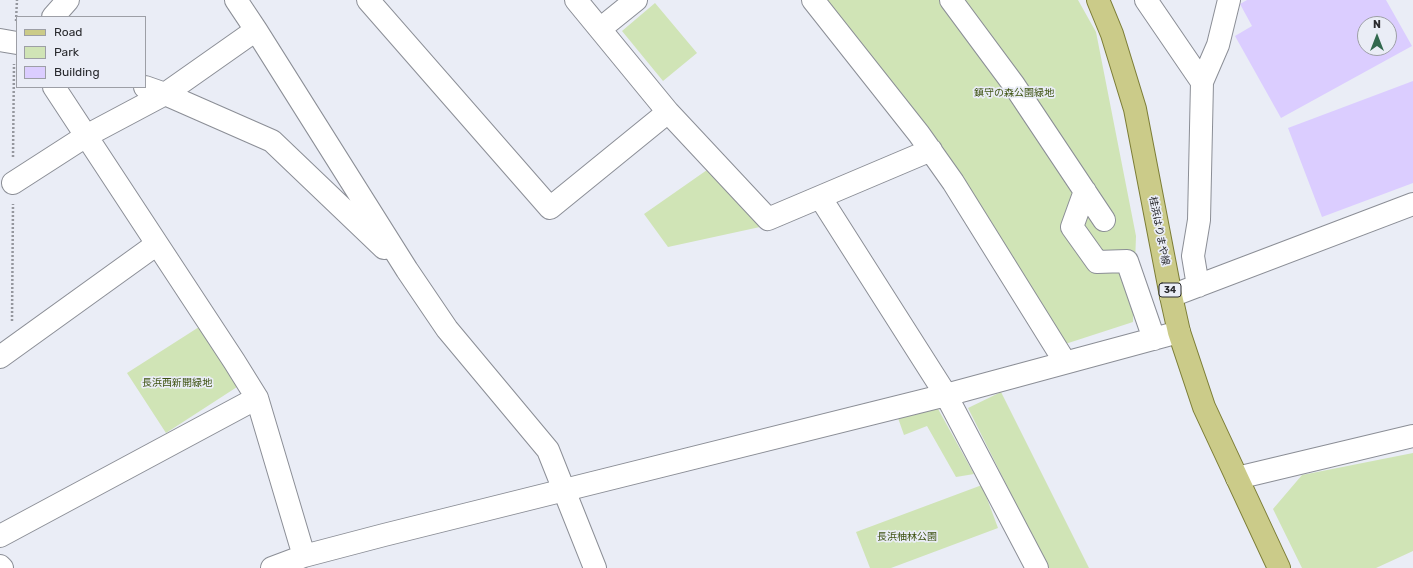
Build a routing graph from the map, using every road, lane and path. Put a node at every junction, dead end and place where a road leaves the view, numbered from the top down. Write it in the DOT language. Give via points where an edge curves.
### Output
graph roads {
  1 [pos="68,0"];
  2 [pos="236,0"];
  3 [pos="368,0"];
  4 [pos="576,0"];
  5 [pos="636,0"];
  6 [pos="813,0"];
  7 [pos="951,0"];
  8 [pos="1098,0"];
  9 [pos="1146,0"];
  10 [pos="1230,0"];
  11 [pos="54,16"];
  12 [pos="600,29"];
  13 [pos="256,30"];
  14 [pos="0,40"];
  15 [pos="16,43"];
  16 [pos="1202,82"];
  17 [pos="55,88"];
  18 [pos="155,90"];
  19 [pos="668,112"];
  20 [pos="86,136"];
  21 [pos="931,150"];
  22 [pos="13,183"];
  23 [pos="1085,191"];
  24 [pos="820,197"];
  25 [pos="1413,204"];
  26 [pos="1104,220"];
  27 [pos="157,244"];
  28 [pos="408,270"];
  29 [pos="1198,286"];
  30 [pos="1171,296"];
  31 [pos="1179,332"];
  32 [pos="1154,339"];
  33 [pos="0,357"];
  34 [pos="1065,362"];
  35 [pos="946,396"];
  36 [pos="257,398"];
  37 [pos="1413,436"];
  38 [pos="1237,478"];
  39 [pos="565,490"];
  40 [pos="0,536"];
  41 [pos="304,556"];
  42 [pos="272,568"];
  43 [pos="595,568"];
  44 [pos="1037,568"];
  45 [pos="1279,568"];
  1 -- 11 [label="street"];
  2 -- 13 [label="street"];
  3 -- 19 [label="street" via="550,208"];
  4 -- 12 [label="street"];
  5 -- 12 [label="street"];
  6 -- 21 [label="street"];
  7 -- 23 [label="street" via="1014,85"];
  8 -- 30 [label="main road, 桂浜はりまや線 / 34" via="1112,34 1135,109"];
  9 -- 16 [label="street"];
  10 -- 16 [label="street" via="1218,45"];
  12 -- 19 [label="street"];
  13 -- 18 [label="street"];
  13 -- 28 [label="street"];
  14 -- 15 [label="street"];
  16 -- 29 [label="street" via="1199,220 1193,256"];
  17 -- 20 [label="street"];
  18 -- 20 [label="street"];
  18 -- 28 [label="street" via="272,141"];
  19 -- 24 [label="street" via="768,218"];
  20 -- 22 [label="street"];
  20 -- 27 [label="street"];
  21 -- 24 [label="street"];
  21 -- 34 [label="street"];
  23 -- 26 [label="street"];
  23 -- 32 [label="street" via="1072,227 1097,262 1127,261"];
  24 -- 35 [label="street"];
  25 -- 29 [label="street"];
  27 -- 33 [label="street"];
  27 -- 36 [label="street"];
  28 -- 39 [label="street" via="447,329 548,450"];
  29 -- 30 [label="street"];
  30 -- 31 [label="main road, 桂浜はりまや線 / 34"];
  31 -- 32 [label="street"];
  31 -- 38 [label="main road, 桂浜はりまや線 / 34" via="1204,407"];
  32 -- 34 [label="street"];
  34 -- 35 [label="street"];
  35 -- 39 [label="street"];
  35 -- 44 [label="street"];
  36 -- 40 [label="street"];
  36 -- 41 [label="street"];
  37 -- 38 [label="street"];
  38 -- 45 [label="main road, 桂浜はりまや線 / 34"];
  39 -- 41 [label="street"];
  39 -- 43 [label="street"];
  41 -- 42 [label="street"];
}
